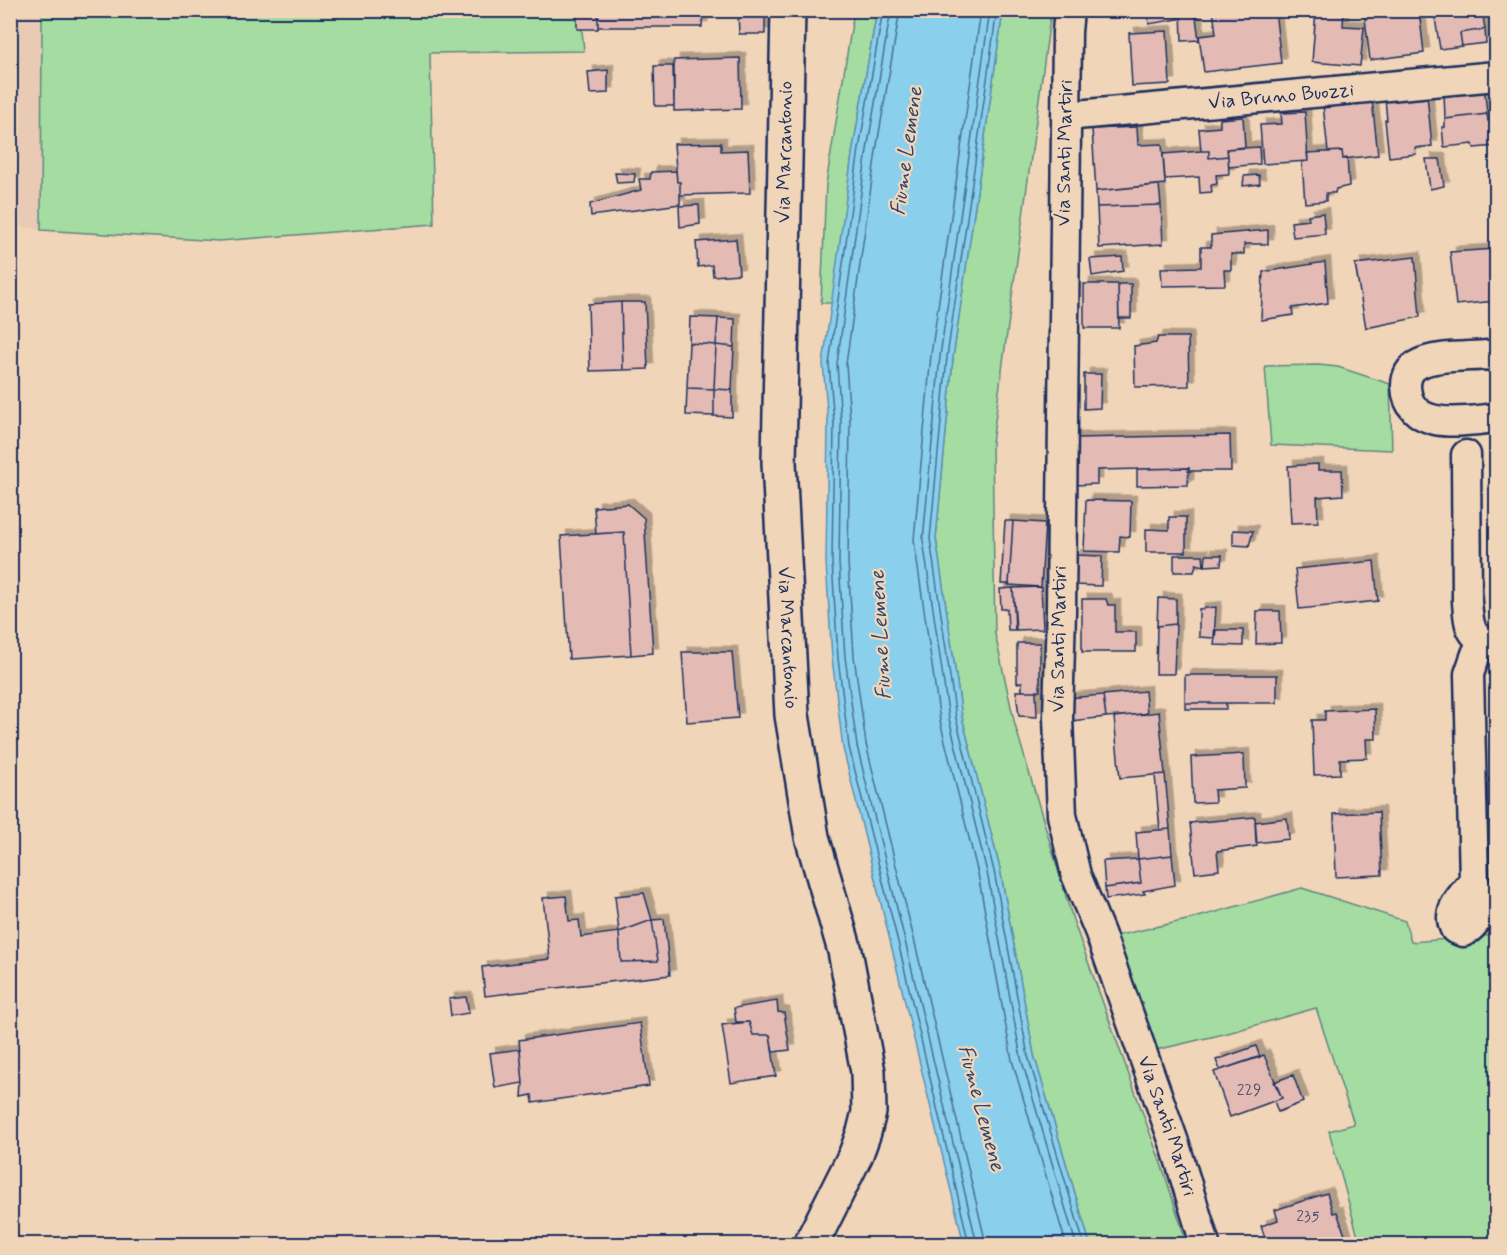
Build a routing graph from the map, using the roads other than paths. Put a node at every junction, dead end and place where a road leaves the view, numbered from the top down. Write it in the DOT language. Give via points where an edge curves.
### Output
graph roads {
  1 [pos="788,10"];
  2 [pos="1069,10"];
  3 [pos="1497,76"];
  4 [pos="1066,116"];
  5 [pos="1497,358"];
  6 [pos="1492,418"];
  7 [pos="1444,421"];
  8 [pos="1466,455"];
  9 [pos="1490,643"];
  10 [pos="1474,881"];
  11 [pos="811,1245"];
  12 [pos="1205,1245"];
  1 -- 11 [label="main road, Via Marcantonio" via="779,462 792,716 812,837 845,951 868,1072 864,1132"];
  2 -- 4 [label="street, Via Santi Martiri"];
  3 -- 4 [label="street, Via Bruno Buozzi"];
  4 -- 12 [label="street, Via Santi Martiri" via="1058,718 1062,815 1076,875 1175,1145"];
  5 -- 7 [label="street" via="1488,355 1428,360 1410,370 1406,390 1411,403 1420,415"];
  6 -- 7 [label="street"];
  6 -- 8 [label="street"];
  7 -- 8 [label="street"];
  8 -- 9 [label="street" via="1468,612 1474,634"];
  9 -- 10 [label="street" via="1476,654 1469,674"];
}
